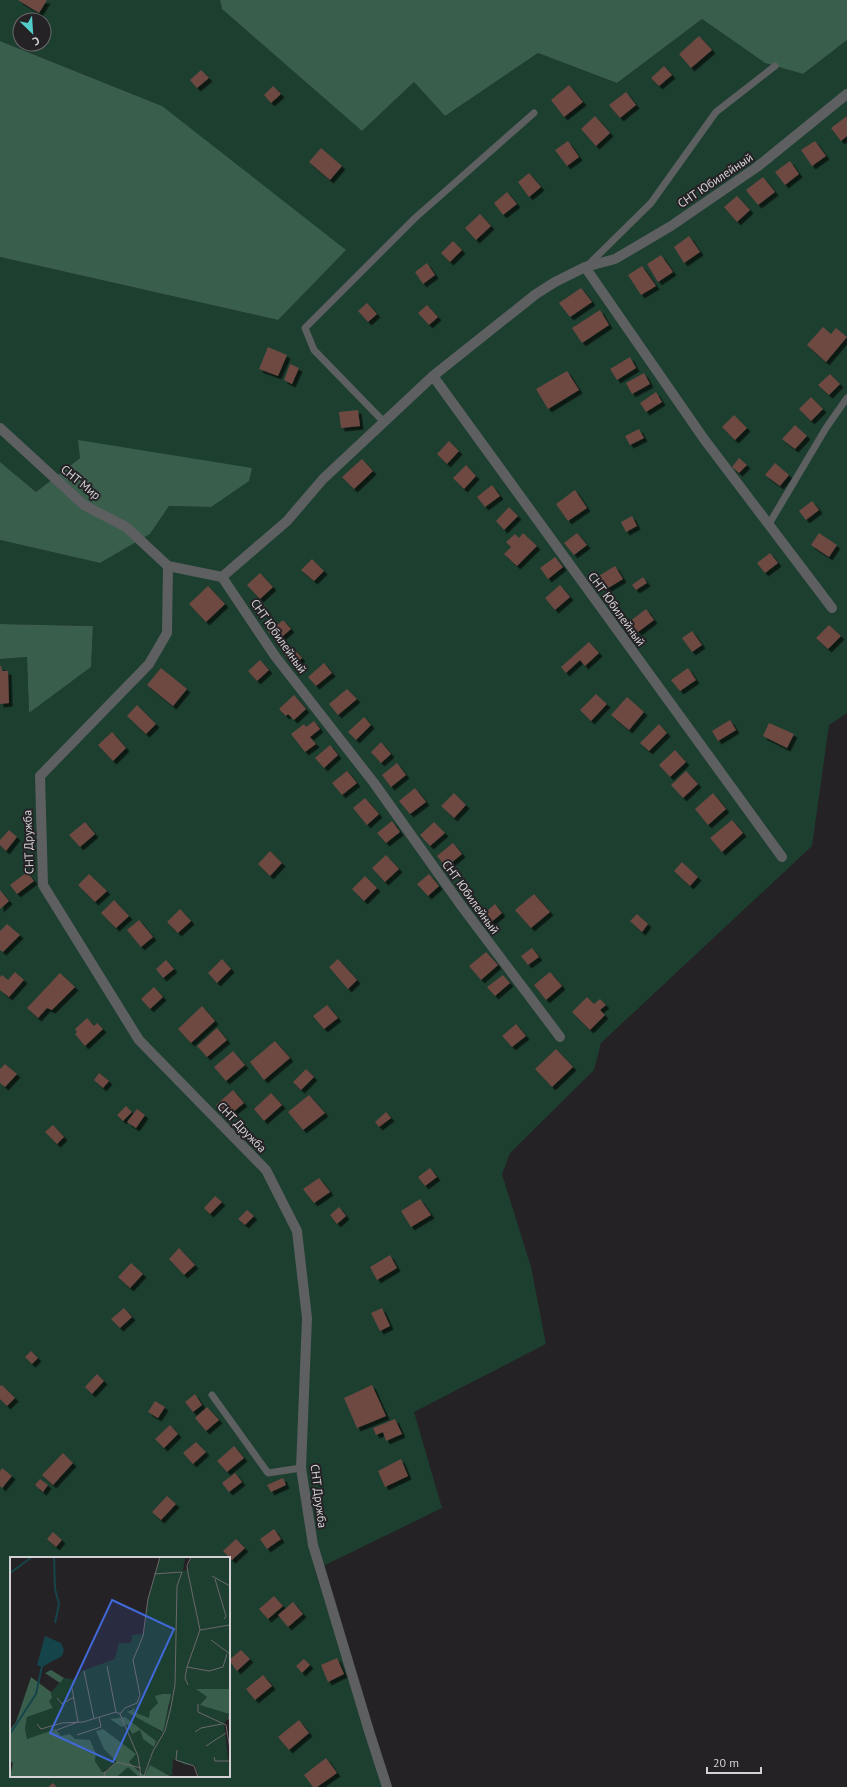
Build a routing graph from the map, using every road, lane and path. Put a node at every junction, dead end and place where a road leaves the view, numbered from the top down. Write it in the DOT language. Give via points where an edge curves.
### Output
graph roads {
  1 [pos="775,66"];
  2 [pos="847,94"];
  3 [pos="534,113"];
  4 [pos="585,268"];
  5 [pos="433,376"];
  6 [pos="847,398"];
  7 [pos="384,421"];
  8 [pos="0,428"];
  9 [pos="769,524"];
  10 [pos="168,566"];
  11 [pos="222,576"];
  12 [pos="832,608"];
  13 [pos="782,857"];
  14 [pos="560,1037"];
  15 [pos="212,1395"];
  16 [pos="301,1468"];
  17 [pos="387,1787"];
  1 -- 4 [label="lane" via="716,112 651,202"];
  2 -- 4 [label="street, СНТ Юбилейный" via="757,168 670,226 615,259"];
  3 -- 7 [label="lane" via="414,218 305,328 314,350"];
  4 -- 5 [label="street, СНТ Юбилейный" via="536,294"];
  4 -- 9 [label="street" via="704,438"];
  5 -- 7 [label="street, СНТ Юбилейный"];
  5 -- 13 [label="street, СНТ Юбилейный"];
  6 -- 9 [label="lane" via="826,428"];
  7 -- 11 [label="street, СНТ Юбилейный" via="323,479 287,521"];
  8 -- 10 [label="street, СНТ Мир" via="84,505 126,527"];
  9 -- 12 [label="street"];
  10 -- 11 [label="street"];
  10 -- 16 [label="street, СНТ Дружба" via="167,633 149,664 40,776 42,885 139,1040 266,1170 297,1231 307,1318"];
  11 -- 14 [label="street, СНТ Юбилейный" via="275,656 374,783 463,908"];
  15 -- 16 [label="lane" via="268,1473"];
  16 -- 17 [label="street, СНТ Дружба" via="313,1546"];
}
